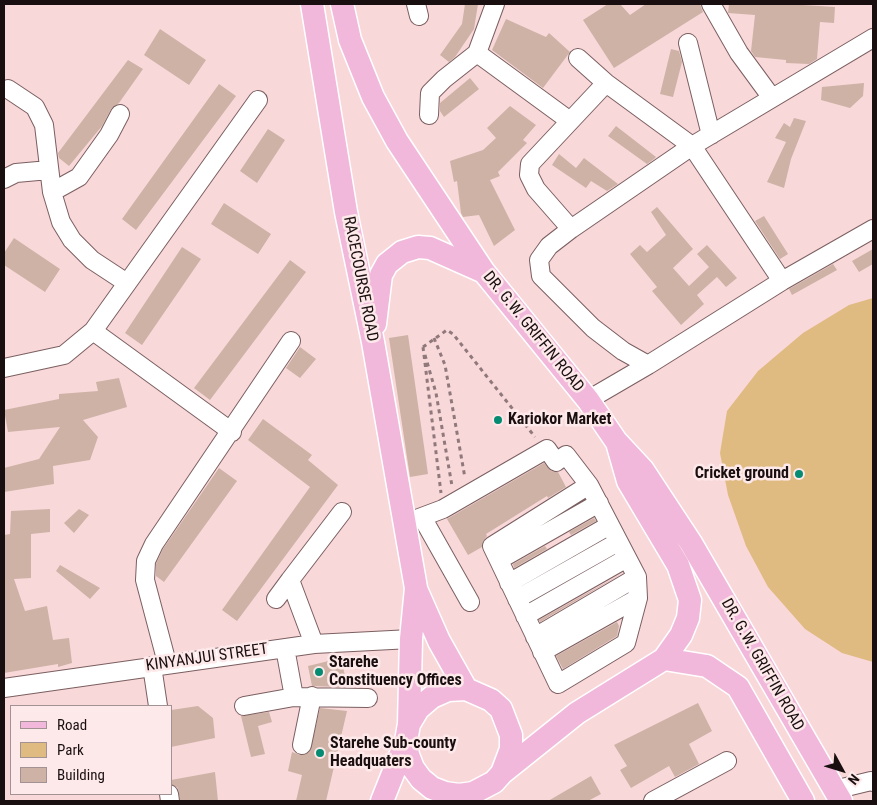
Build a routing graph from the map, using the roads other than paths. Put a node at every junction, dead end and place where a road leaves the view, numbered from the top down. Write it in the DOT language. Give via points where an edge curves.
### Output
graph roads {
  1 [pos="312,4"];
  2 [pos="342,4"];
  3 [pos="495,4"];
  4 [pos="711,4"];
  5 [pos="873,38"];
  6 [pos="688,43"];
  7 [pos="477,53"];
  8 [pos="578,58"];
  9 [pos="606,83"];
  10 [pos="8,89"];
  11 [pos="772,98"];
  12 [pos="258,100"];
  13 [pos="120,114"];
  14 [pos="429,115"];
  15 [pos="570,121"];
  16 [pos="712,135"];
  17 [pos="692,146"];
  18 [pos="49,170"];
  19 [pos="5,176"];
  20 [pos="52,192"];
  21 [pos="571,229"];
  22 [pos="873,229"];
  23 [pos="484,272"];
  24 [pos="782,281"];
  25 [pos="127,283"];
  26 [pos="93,331"];
  27 [pos="291,342"];
  28 [pos="373,342"];
  29 [pos="648,365"];
  30 [pos="4,368"];
  31 [pos="588,400"];
  32 [pos="232,432"];
  33 [pos="616,440"];
  34 [pos="589,486"];
  35 [pos="599,503"];
  36 [pos="548,511"];
  37 [pos="342,512"];
  38 [pos="413,521"];
  39 [pos="610,525"];
  40 [pos="553,530"];
  41 [pos="618,542"];
  42 [pos="559,554"];
  43 [pos="627,558"];
  44 [pos="499,560"];
  45 [pos="568,570"];
  46 [pos="637,577"];
  47 [pos="290,580"];
  48 [pos="509,583"];
  49 [pos="577,587"];
  50 [pos="416,588"];
  51 [pos="638,598"];
  52 [pos="276,599"];
  53 [pos="517,599"];
  54 [pos="470,602"];
  55 [pos="587,606"];
  56 [pos="525,616"];
  57 [pos="410,639"];
  58 [pos="314,644"];
  59 [pos="539,644"];
  60 [pos="285,648"];
  61 [pos="664,659"];
  62 [pos="160,664"];
  63 [pos="4,688"];
  64 [pos="466,689"];
  65 [pos="312,696"];
  66 [pos="294,697"];
  67 [pos="368,698"];
  68 [pos="158,705"];
  69 [pos="244,706"];
  70 [pos="408,732"];
  71 [pos="302,745"];
  72 [pos="727,761"];
  73 [pos="502,773"];
  74 [pos="873,782"];
  75 [pos="838,796"];
  76 [pos="466,797"];
  77 [pos="382,801"];
  78 [pos="653,801"];
  79 [pos="803,801"];
  1 -- 28 [label="main road, RACECOURSE ROAD" via="346,212"];
  2 -- 23 [label="main road, DR. G.W. GRIFFIN ROAD" via="350,40 373,97 397,141"];
  3 -- 7 [label="street"];
  4 -- 11 [label="street" via="739,53"];
  5 -- 11 [label="street"];
  6 -- 16 [label="street"];
  7 -- 14 [label="street" via="430,93"];
  7 -- 15 [label="street"];
  8 -- 9 [label="street"];
  9 -- 15 [label="street"];
  9 -- 17 [label="street"];
  10 -- 18 [label="street" via="35,107 44,125"];
  11 -- 16 [label="street"];
  12 -- 25 [label="street"];
  13 -- 20 [label="street" via="79,177"];
  15 -- 21 [label="street" via="530,164 529,175 536,189"];
  16 -- 17 [label="street"];
  17 -- 21 [label="street"];
  17 -- 24 [label="street"];
  18 -- 19 [label="street"];
  18 -- 20 [label="street"];
  20 -- 25 [label="street" via="61,222 72,240 92,260"];
  21 -- 29 [label="street" via="549,246 539,260 541,276 592,328"];
  22 -- 24 [label="street"];
  23 -- 28 [label="main road" via="430,248 418,247 402,252 387,264 382,275"];
  23 -- 31 [label="main road, DR. G.W. GRIFFIN ROAD"];
  24 -- 29 [label="street"];
  25 -- 26 [label="street"];
  26 -- 30 [label="street" via="64,355"];
  26 -- 32 [label="street"];
  27 -- 32 [label="street"];
  28 -- 38 [label="main road, RACECOURSE ROAD"];
  29 -- 31 [label="street"];
  31 -- 33 [label="main road, DR. G.W. GRIFFIN ROAD"];
  32 -- 62 [label="street" via="154,544 146,561 145,580"];
  33 -- 61 [label="main road" via="628,481 678,564 690,600 688,618 681,635"];
  33 -- 75 [label="main road, DR. G.W. GRIFFIN ROAD" via="643,470 691,543"];
  34 -- 35 [label="street"];
  34 -- 36 [label="street"];
  34 -- 38 [label="street" via="566,455 556,462 544,451 455,502"];
  35 -- 39 [label="street"];
  35 -- 40 [label="street"];
  36 -- 40 [label="street"];
  36 -- 44 [label="street" via="492,546"];
  37 -- 47 [label="street"];
  38 -- 50 [label="main road, RACECOURSE ROAD" via="410,553"];
  38 -- 54 [label="street"];
  39 -- 41 [label="street"];
  39 -- 42 [label="street"];
  40 -- 42 [label="street"];
  40 -- 44 [label="street"];
  41 -- 43 [label="street"];
  41 -- 45 [label="street"];
  42 -- 45 [label="street"];
  42 -- 48 [label="street"];
  43 -- 46 [label="street"];
  43 -- 49 [label="street"];
  44 -- 48 [label="street"];
  45 -- 49 [label="street"];
  45 -- 53 [label="street"];
  46 -- 51 [label="street"];
  46 -- 55 [label="street"];
  47 -- 52 [label="street"];
  47 -- 58 [label="street"];
  48 -- 53 [label="street"];
  49 -- 55 [label="street"];
  49 -- 56 [label="street"];
  50 -- 57 [label="main road"];
  50 -- 64 [label="main road" via="439,641"];
  51 -- 59 [label="street"];
  51 -- 59 [label="street" via="626,642 558,684"];
  53 -- 56 [label="street"];
  55 -- 59 [label="street"];
  56 -- 59 [label="street"];
  57 -- 58 [label="street, KINYANJUI STREET"];
  57 -- 70 [label="main road"];
  58 -- 60 [label="street, KINYANJUI STREET"];
  60 -- 62 [label="street, KINYANJUI STREET"];
  60 -- 66 [label="street"];
  61 -- 73 [label="main road" via="577,713"];
  61 -- 79 [label="main road, DR. G.W. GRIFFIN ROAD" via="707,666 738,687"];
  62 -- 63 [label="street, KINYANJUI STREET"];
  62 -- 68 [label="street"];
  64 -- 70 [label="main road" via="448,690 432,697 418,709"];
  64 -- 73 [label="main road" via="491,700 508,722 512,749"];
  65 -- 66 [label="street"];
  65 -- 67 [label="street"];
  65 -- 71 [label="street"];
  66 -- 69 [label="street"];
  70 -- 76 [label="main road" via="408,755 421,779 432,788"];
  70 -- 77 [label="main road"];
  72 -- 78 [label="street"];
  73 -- 76 [label="main road" via="494,782"];
  74 -- 75 [label="street"];
}
